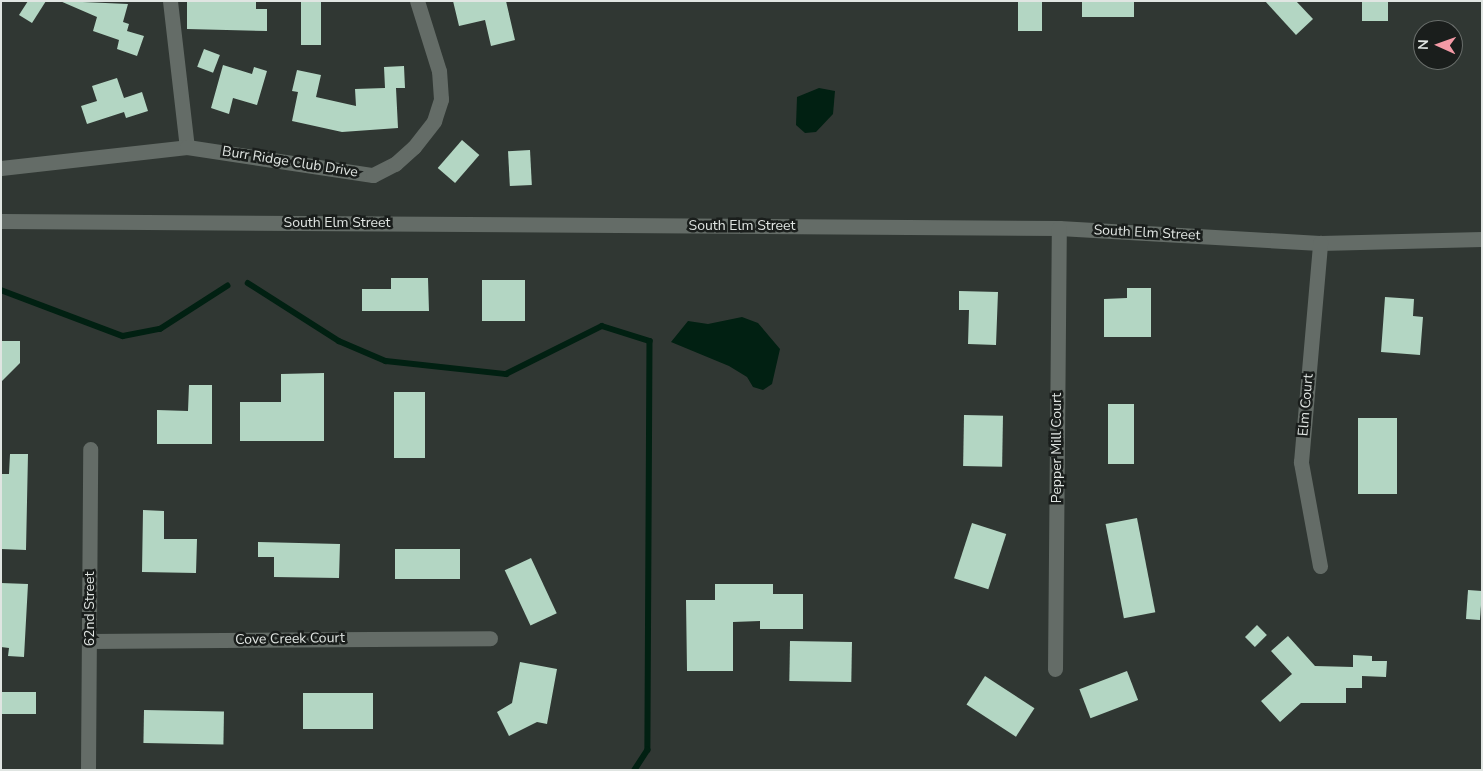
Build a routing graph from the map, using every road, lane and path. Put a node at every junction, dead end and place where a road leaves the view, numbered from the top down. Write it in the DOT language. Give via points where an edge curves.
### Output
graph roads {
  1 [pos="170,1"];
  2 [pos="417,1"];
  3 [pos="187,147"];
  4 [pos="1,168"];
  5 [pos="1,221"];
  6 [pos="1059,228"];
  7 [pos="1482,239"];
  8 [pos="1320,243"];
  9 [pos="90,449"];
  10 [pos="1320,566"];
  11 [pos="490,638"];
  12 [pos="90,641"];
  13 [pos="1055,669"];
  14 [pos="88,770"];
  1 -- 3 [label="street"];
  2 -- 3 [label="street, Burr Ridge Club Drive" via="439,70 441,99 434,121 414,148 395,164 373,175 341,173"];
  3 -- 4 [label="street, Burr Ridge Club Drive"];
  5 -- 6 [label="street, South Elm Street"];
  6 -- 8 [label="street, South Elm Street"];
  6 -- 13 [label="street, Pepper Mill Court"];
  7 -- 8 [label="street, South Elm Street"];
  8 -- 10 [label="street, Elm Court" via="1300,462"];
  9 -- 12 [label="street, 62nd Street"];
  11 -- 12 [label="street, Cove Creek Court"];
  12 -- 14 [label="street, 62nd Street"];
}
